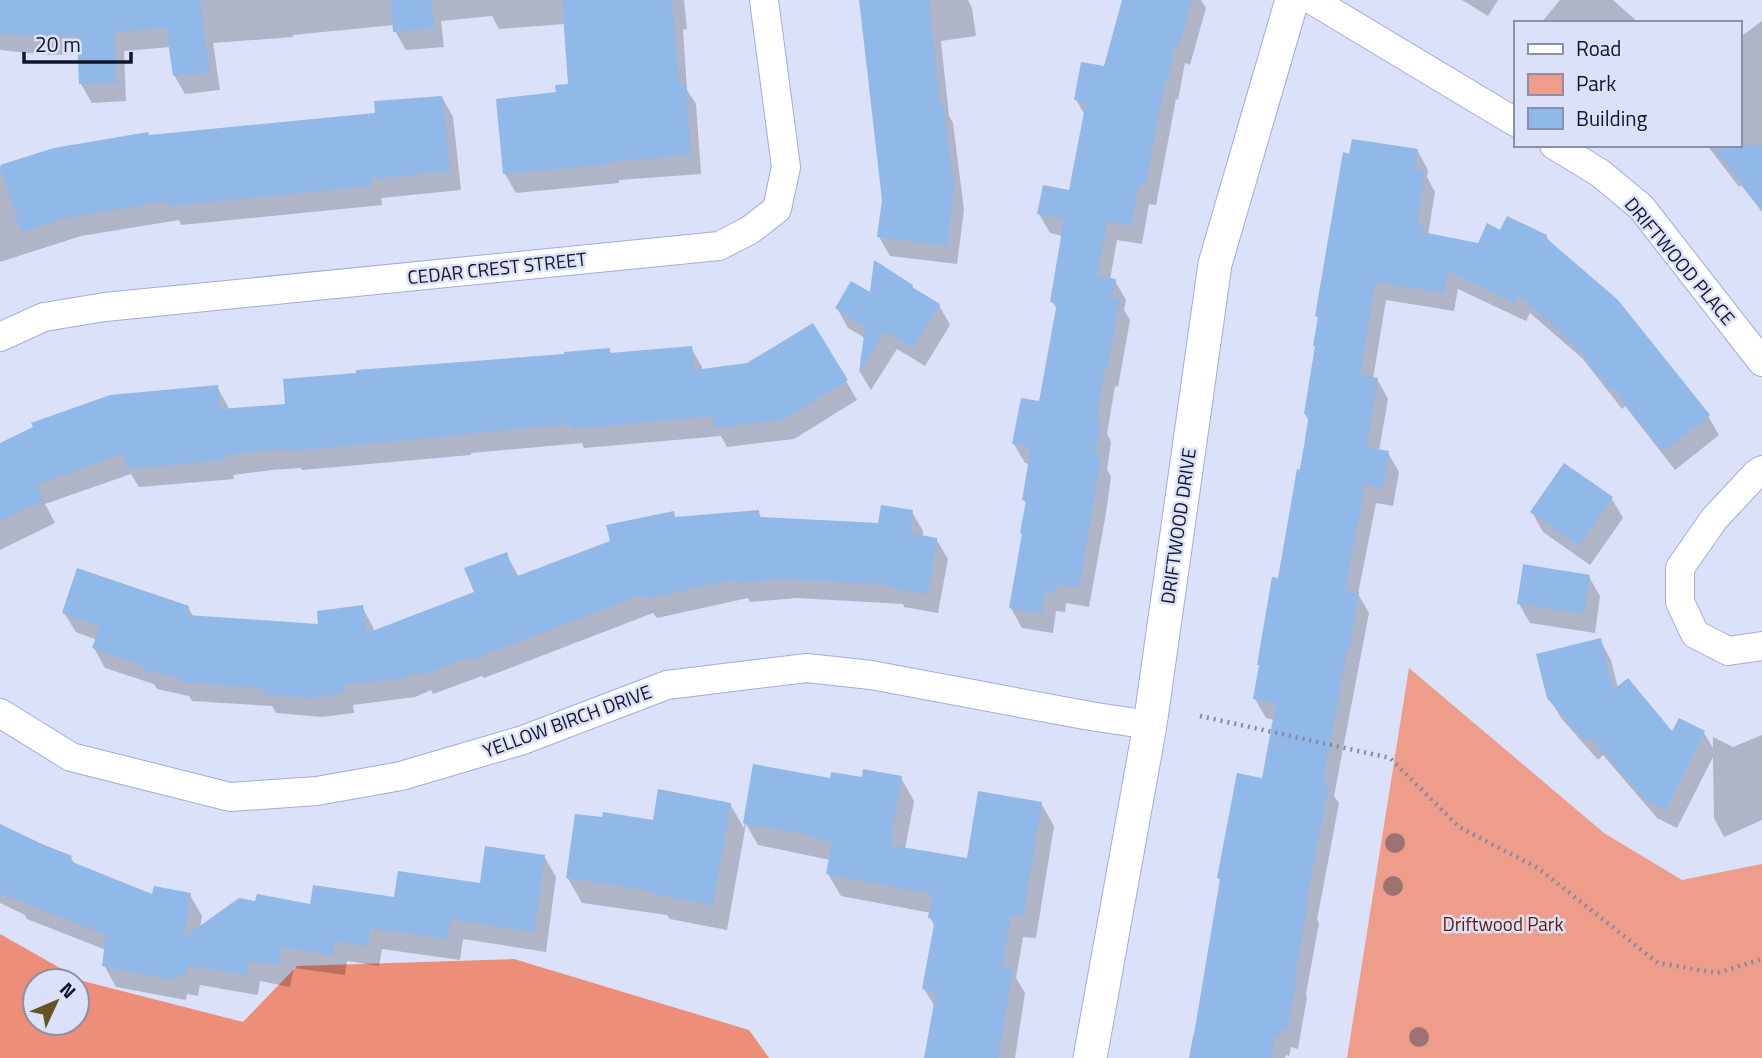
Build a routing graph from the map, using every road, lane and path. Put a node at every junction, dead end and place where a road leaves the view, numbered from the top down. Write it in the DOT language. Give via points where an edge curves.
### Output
graph roads {
  1 [pos="764,0"];
  2 [pos="1292,0"];
  3 [pos="1312,0"];
  4 [pos="1514,121"];
  5 [pos="1557,147"];
  6 [pos="0,337"];
  7 [pos="1762,362"];
  8 [pos="1762,470"];
  9 [pos="1762,646"];
  10 [pos="0,713"];
  11 [pos="1200,716"];
  12 [pos="1150,725"];
  13 [pos="1762,959"];
  14 [pos="1090,1058"];
  1 -- 6 [label="street, CEDAR CREST STREET" via="786,167 777,209 719,246 105,307 44,317"];
  2 -- 12 [label="street, DRIFTWOOD DRIVE" via="1215,264"];
  3 -- 4 [label="street"];
  5 -- 7 [label="street, DRIFTWOOD PLACE" via="1600,173 1641,207"];
  8 -- 9 [label="street" via="1714,519 1680,568 1680,602 1695,634 1728,651"];
  10 -- 12 [label="street, YELLOW BIRCH DRIVE" via="71,757 230,797 317,791 401,776 523,740 667,685 807,668 871,675"];
  11 -- 13 [label="path" via="1390,758 1459,827 1538,868 1658,963 1717,973"];
  12 -- 14 [label="street, DRIFTWOOD DRIVE"];
}
